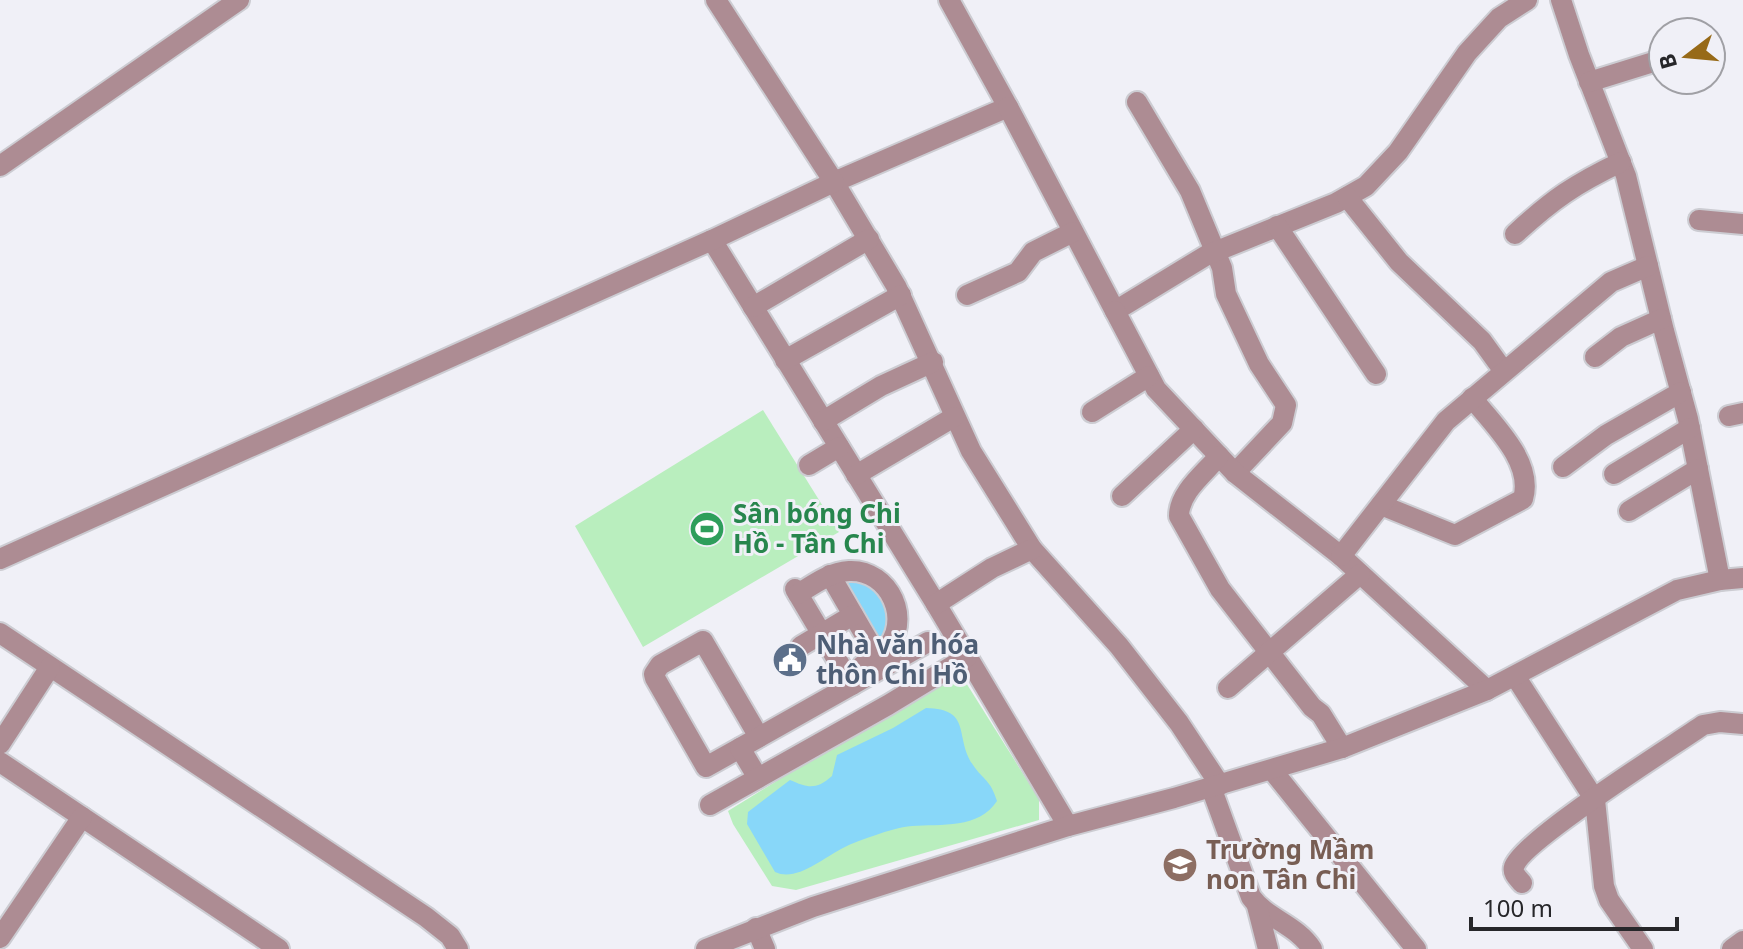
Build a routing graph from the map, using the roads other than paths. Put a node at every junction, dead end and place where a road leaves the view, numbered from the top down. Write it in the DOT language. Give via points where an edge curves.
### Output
graph roads {
  1 [pos="239,0"];
  2 [pos="716,0"];
  3 [pos="949,0"];
  4 [pos="1527,0"];
  5 [pos="1561,0"];
  6 [pos="1647,64"];
  7 [pos="1589,82"];
  8 [pos="1137,102"];
  9 [pos="1008,107"];
  10 [pos="1621,162"];
  11 [pos="0,166"];
  12 [pos="834,182"];
  13 [pos="1347,197"];
  14 [pos="1699,220"];
  15 [pos="1743,224"];
  16 [pos="1277,226"];
  17 [pos="1073,232"];
  18 [pos="1515,234"];
  19 [pos="869,239"];
  20 [pos="712,240"];
  21 [pos="1216,251"];
  22 [pos="1648,266"];
  23 [pos="901,295"];
  24 [pos="967,295"];
  25 [pos="753,307"];
  26 [pos="1115,311"];
  27 [pos="1661,319"];
  28 [pos="1595,357"];
  29 [pos="785,360"];
  30 [pos="933,362"];
  31 [pos="1503,370"];
  32 [pos="1376,374"];
  33 [pos="1149,376"];
  34 [pos="1681,392"];
  35 [pos="1472,398"];
  36 [pos="1092,412"];
  37 [pos="954,417"];
  38 [pos="823,421"];
  39 [pos="1690,428"];
  40 [pos="1194,429"];
  41 [pos="839,447"];
  42 [pos="1219,456"];
  43 [pos="809,465"];
  44 [pos="1563,467"];
  45 [pos="1698,469"];
  46 [pos="1235,473"];
  47 [pos="1614,474"];
  48 [pos="856,475"];
  49 [pos="1122,496"];
  50 [pos="1381,505"];
  51 [pos="1629,511"];
  52 [pos="1032,549"];
  53 [pos="1341,556"];
  54 [pos="0,559"];
  55 [pos="1360,574"];
  56 [pos="830,575"];
  57 [pos="1743,578"];
  58 [pos="1720,580"];
  59 [pos="936,604"];
  60 [pos="853,615"];
  61 [pos="0,633"];
  62 [pos="822,634"];
  63 [pos="928,642"];
  64 [pos="801,646"];
  65 [pos="1270,652"];
  66 [pos="967,657"];
  67 [pos="50,667"];
  68 [pos="1515,676"];
  69 [pos="856,677"];
  70 [pos="1228,688"];
  71 [pos="1487,690"];
  72 [pos="888,705"];
  73 [pos="854,724"];
  74 [pos="1743,724"];
  75 [pos="759,737"];
  76 [pos="0,744"];
  77 [pos="740,748"];
  78 [pos="1342,748"];
  79 [pos="0,762"];
  80 [pos="1272,770"];
  81 [pos="758,778"];
  82 [pos="1216,786"];
  83 [pos="1595,800"];
  84 [pos="710,805"];
  85 [pos="82,817"];
  86 [pos="1068,826"];
  87 [pos="1522,883"];
  88 [pos="1257,906"];
  89 [pos="756,928"];
  90 [pos="0,938"];
  91 [pos="1743,941"];
  92 [pos="277,949"];
  93 [pos="458,949"];
  94 [pos="706,949"];
  95 [pos="765,949"];
  96 [pos="1268,949"];
  97 [pos="1312,949"];
  98 [pos="1416,949"];
  99 [pos="1643,949"];
  100 [pos="1732,949"];
  1 -- 11 [label="street"];
  2 -- 12 [label="street"];
  3 -- 9 [label="street"];
  4 -- 13 [label="street" via="1488,30 1380,172"];
  5 -- 7 [label="street"];
  6 -- 7 [label="street"];
  7 -- 10 [label="street"];
  8 -- 21 [label="street" via="1190,191"];
  9 -- 12 [label="street"];
  9 -- 17 [label="street"];
  10 -- 18 [label="street" via="1555,198"];
  10 -- 22 [label="street"];
  12 -- 19 [label="street"];
  12 -- 20 [label="street"];
  13 -- 16 [label="street"];
  13 -- 31 [label="street" via="1399,262 1482,341"];
  14 -- 15 [label="street"];
  16 -- 21 [label="street"];
  16 -- 32 [label="street"];
  17 -- 24 [label="street" via="1033,252 1018,272"];
  17 -- 26 [label="street"];
  19 -- 23 [label="street"];
  19 -- 25 [label="street"];
  20 -- 25 [label="street"];
  20 -- 54 [label="street"];
  21 -- 26 [label="street"];
  21 -- 46 [label="street" via="1226,294 1259,364 1286,405 1282,423"];
  22 -- 27 [label="street"];
  22 -- 31 [label="street" via="1611,282"];
  23 -- 29 [label="street"];
  23 -- 30 [label="street"];
  25 -- 29 [label="street"];
  26 -- 33 [label="street"];
  27 -- 28 [label="street" via="1621,337"];
  27 -- 34 [label="street"];
  29 -- 38 [label="street"];
  30 -- 37 [label="street"];
  30 -- 38 [label="street"];
  31 -- 35 [label="street"];
  33 -- 36 [label="street"];
  33 -- 40 [label="street"];
  34 -- 39 [label="street"];
  34 -- 44 [label="street"];
  35 -- 50 [label="street" via="1437,430"];
  35 -- 50 [label="street" via="1521,465 1523,499 1455,535"];
  37 -- 48 [label="street"];
  37 -- 52 [label="street"];
  38 -- 41 [label="street"];
  39 -- 45 [label="street"];
  39 -- 47 [label="street"];
  40 -- 42 [label="street"];
  40 -- 49 [label="street"];
  41 -- 43 [label="street"];
  41 -- 48 [label="street"];
  42 -- 46 [label="street"];
  42 -- 65 [label="street" via="1187,492 1179,516 1220,589"];
  45 -- 51 [label="street"];
  45 -- 58 [label="street"];
  46 -- 53 [label="street"];
  48 -- 59 [label="street"];
  50 -- 53 [label="street"];
  52 -- 59 [label="street"];
  52 -- 82 [label="street" via="1179,723"];
  53 -- 55 [label="street"];
  55 -- 65 [label="street"];
  55 -- 71 [label="street"];
  56 -- 60 [label="street"];
  56 -- 62 [label="street" via="796,591"];
  56 -- 69 [label="street" via="859,571 892,593 898,621 890,644"];
  57 -- 58 [label="street"];
  58 -- 68 [label="street" via="1677,590"];
  59 -- 66 [label="street"];
  60 -- 62 [label="street"];
  60 -- 69 [label="street"];
  61 -- 67 [label="street"];
  62 -- 64 [label="street"];
  62 -- 69 [label="street"];
  63 -- 69 [label="street"];
  65 -- 70 [label="street"];
  65 -- 78 [label="street"];
  66 -- 72 [label="street"];
  66 -- 86 [label="street"];
  67 -- 76 [label="street"];
  67 -- 93 [label="street" via="426,917"];
  68 -- 71 [label="street"];
  68 -- 83 [label="street"];
  69 -- 72 [label="street"];
  69 -- 73 [label="street"];
  69 -- 75 [label="street"];
  71 -- 78 [label="street"];
  72 -- 73 [label="street"];
  73 -- 81 [label="street"];
  74 -- 83 [label="street" via="1703,725"];
  75 -- 77 [label="street"];
  75 -- 77 [label="street" via="703,641 656,669 655,678 706,767"];
  77 -- 81 [label="street"];
  78 -- 80 [label="street"];
  79 -- 85 [label="street"];
  80 -- 82 [label="street"];
  80 -- 98 [label="street"];
  81 -- 84 [label="street"];
  82 -- 86 [label="street"];
  82 -- 88 [label="street"];
  83 -- 87 [label="street" via="1557,823 1520,857 1514,871"];
  83 -- 99 [label="street" via="1604,886"];
  85 -- 90 [label="street"];
  85 -- 92 [label="street"];
  86 -- 89 [label="street"];
  88 -- 96 [label="street"];
  88 -- 97 [label="street" via="1303,935"];
  89 -- 94 [label="street"];
  89 -- 95 [label="street"];
  91 -- 100 [label="street"];
}
